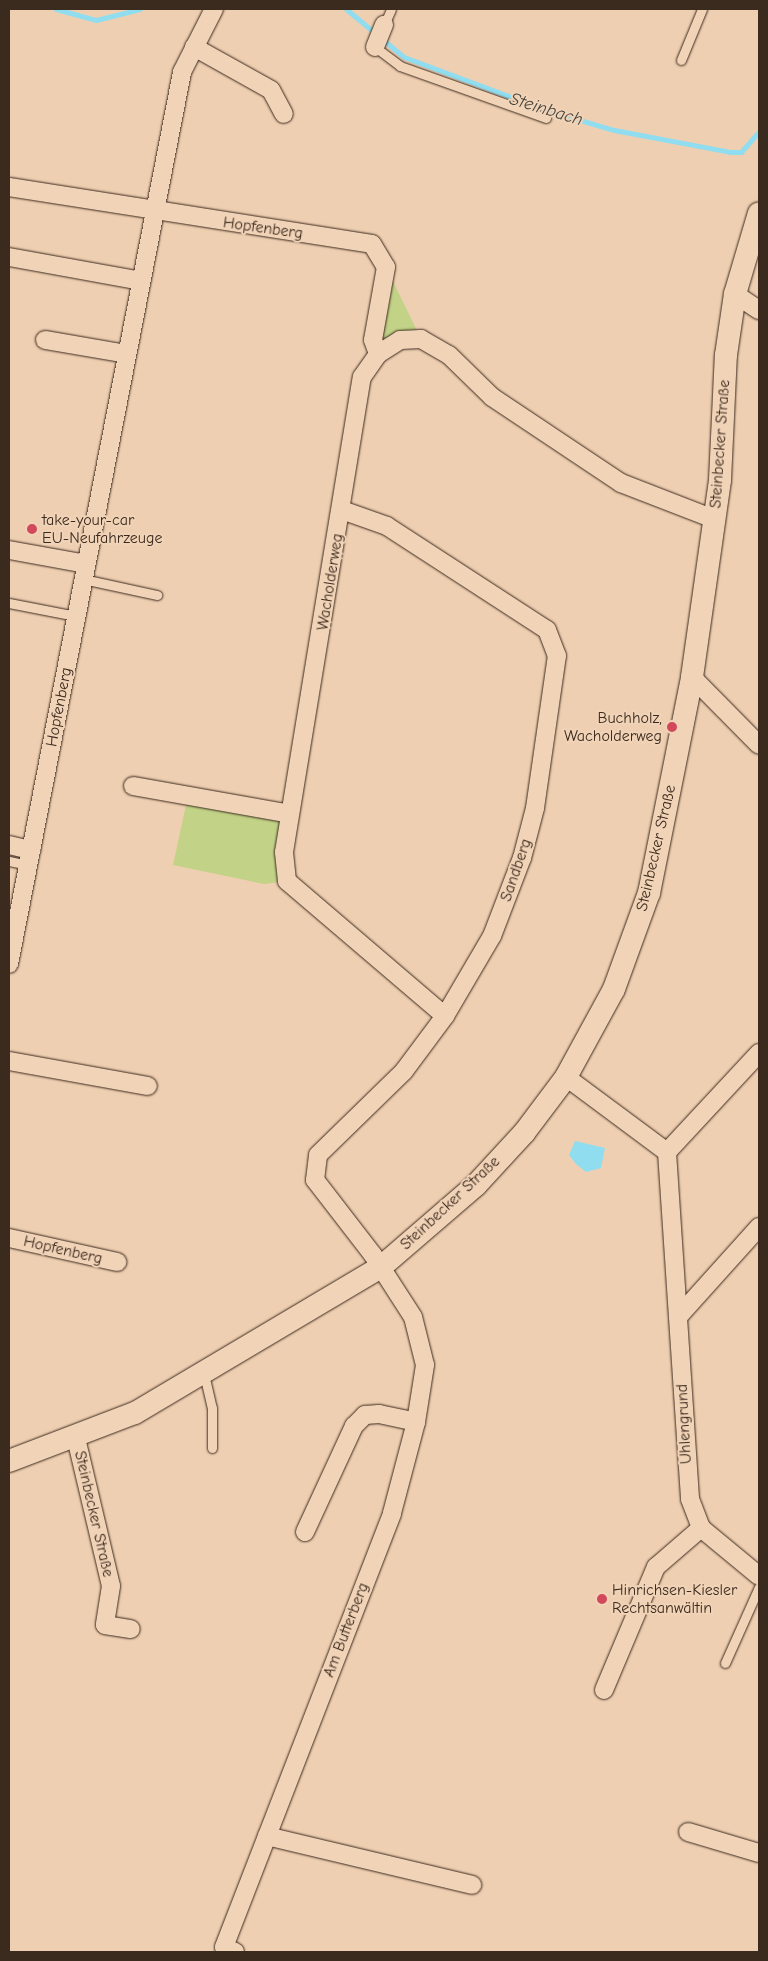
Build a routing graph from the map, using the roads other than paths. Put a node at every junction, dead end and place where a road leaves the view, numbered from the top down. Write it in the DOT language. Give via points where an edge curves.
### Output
graph roads {
  1 [pos="214,9"];
  2 [pos="392,9"];
  3 [pos="702,9"];
  4 [pos="384,26"];
  5 [pos="194,46"];
  6 [pos="374,47"];
  7 [pos="681,60"];
  8 [pos="284,114"];
  9 [pos="546,118"];
  10 [pos="9,187"];
  11 [pos="154,212"];
  12 [pos="759,213"];
  13 [pos="9,257"];
  14 [pos="141,281"];
  15 [pos="735,294"];
  16 [pos="759,310"];
  17 [pos="45,340"];
  18 [pos="127,354"];
  19 [pos="378,354"];
  20 [pos="342,510"];
  21 [pos="714,519"];
  22 [pos="9,550"];
  23 [pos="85,571"];
  24 [pos="157,596"];
  25 [pos="9,603"];
  26 [pos="76,616"];
  27 [pos="692,677"];
  28 [pos="759,745"];
  29 [pos="133,786"];
  30 [pos="290,814"];
  31 [pos="9,845"];
  32 [pos="30,857"];
  33 [pos="9,861"];
  34 [pos="9,964"];
  35 [pos="446,1016"];
  36 [pos="759,1053"];
  37 [pos="9,1061"];
  38 [pos="566,1077"];
  39 [pos="148,1086"];
  40 [pos="667,1152"];
  41 [pos="759,1228"];
  42 [pos="9,1238"];
  43 [pos="117,1262"];
  44 [pos="381,1266"];
  45 [pos="678,1317"];
  46 [pos="204,1374"];
  47 [pos="416,1422"];
  48 [pos="76,1438"];
  49 [pos="212,1448"];
  50 [pos="9,1461"];
  51 [pos="701,1528"];
  52 [pos="305,1532"];
  53 [pos="759,1576"];
  54 [pos="759,1587"];
  55 [pos="131,1629"];
  56 [pos="725,1663"];
  57 [pos="604,1690"];
  58 [pos="688,1832"];
  59 [pos="267,1836"];
  60 [pos="759,1853"];
  61 [pos="472,1885"];
  62 [pos="236,1952"];
  1 -- 5 [label="street, Hopfenberg"];
  2 -- 4 [label="lane"];
  3 -- 7 [label="lane"];
  4 -- 6 [label="street"];
  5 -- 8 [label="street" via="271,90"];
  5 -- 11 [label="street, Hopfenberg" via="182,72"];
  6 -- 9 [label="lane" via="400,66"];
  10 -- 11 [label="street, Hopfenberg"];
  11 -- 14 [label="street, Hopfenberg"];
  11 -- 19 [label="street, Hopfenberg" via="372,244 386,266 373,340"];
  12 -- 15 [label="street, Steinbecker Straße"];
  13 -- 14 [label="street"];
  14 -- 18 [label="street, Hopfenberg"];
  15 -- 16 [label="street"];
  15 -- 21 [label="street, Steinbecker Straße"];
  17 -- 18 [label="street"];
  18 -- 23 [label="street, Hopfenberg"];
  19 -- 20 [label="street, Wacholderweg" via="362,377"];
  19 -- 21 [label="street, Wacholderweg" via="400,340 422,339 449,355 492,396 621,483"];
  20 -- 30 [label="street, Wacholderweg"];
  20 -- 35 [label="street, Sandberg" via="388,526 547,630 558,656 535,808 522,858 492,936"];
  21 -- 27 [label="street, Steinbecker Straße"];
  22 -- 23 [label="street"];
  23 -- 24 [label="lane"];
  23 -- 26 [label="street, Hopfenberg"];
  25 -- 26 [label="lane"];
  26 -- 32 [label="street, Hopfenberg"];
  27 -- 28 [label="street"];
  27 -- 38 [label="street, Steinbecker Straße" via="649,893 614,989"];
  29 -- 30 [label="street"];
  30 -- 35 [label="street, Wacholderweg" via="284,852 286,882"];
  31 -- 32 [label="street"];
  32 -- 33 [label="lane"];
  32 -- 34 [label="street, Hopfenberg"];
  35 -- 44 [label="street, Sandberg" via="404,1071 318,1155 315,1180"];
  36 -- 40 [label="street"];
  37 -- 39 [label="street"];
  38 -- 40 [label="street"];
  38 -- 44 [label="street, Steinbecker Straße" via="524,1133 476,1185"];
  40 -- 45 [label="street, Uhlengrund"];
  41 -- 45 [label="street"];
  42 -- 43 [label="street, Hopfenberg"];
  44 -- 46 [label="street, Steinbecker Straße"];
  44 -- 47 [label="street, Am Butterberg" via="413,1316 425,1365"];
  45 -- 51 [label="street, Uhlengrund" via="690,1499"];
  46 -- 48 [label="street, Steinbecker Straße" via="135,1413"];
  46 -- 49 [label="lane" via="212,1408"];
  47 -- 52 [label="street" via="379,1414 365,1415 354,1426"];
  47 -- 59 [label="street, Am Butterberg" via="392,1513"];
  48 -- 50 [label="street, Steinbecker Straße"];
  48 -- 55 [label="street, Steinbecker Straße" via="111,1586 105,1624"];
  51 -- 53 [label="street, Uhlengrund"];
  51 -- 57 [label="street" via="656,1568"];
  54 -- 56 [label="lane"];
  58 -- 60 [label="street"];
  59 -- 61 [label="street"];
  59 -- 62 [label="street, Am Butterberg" via="224,1948"];
}
